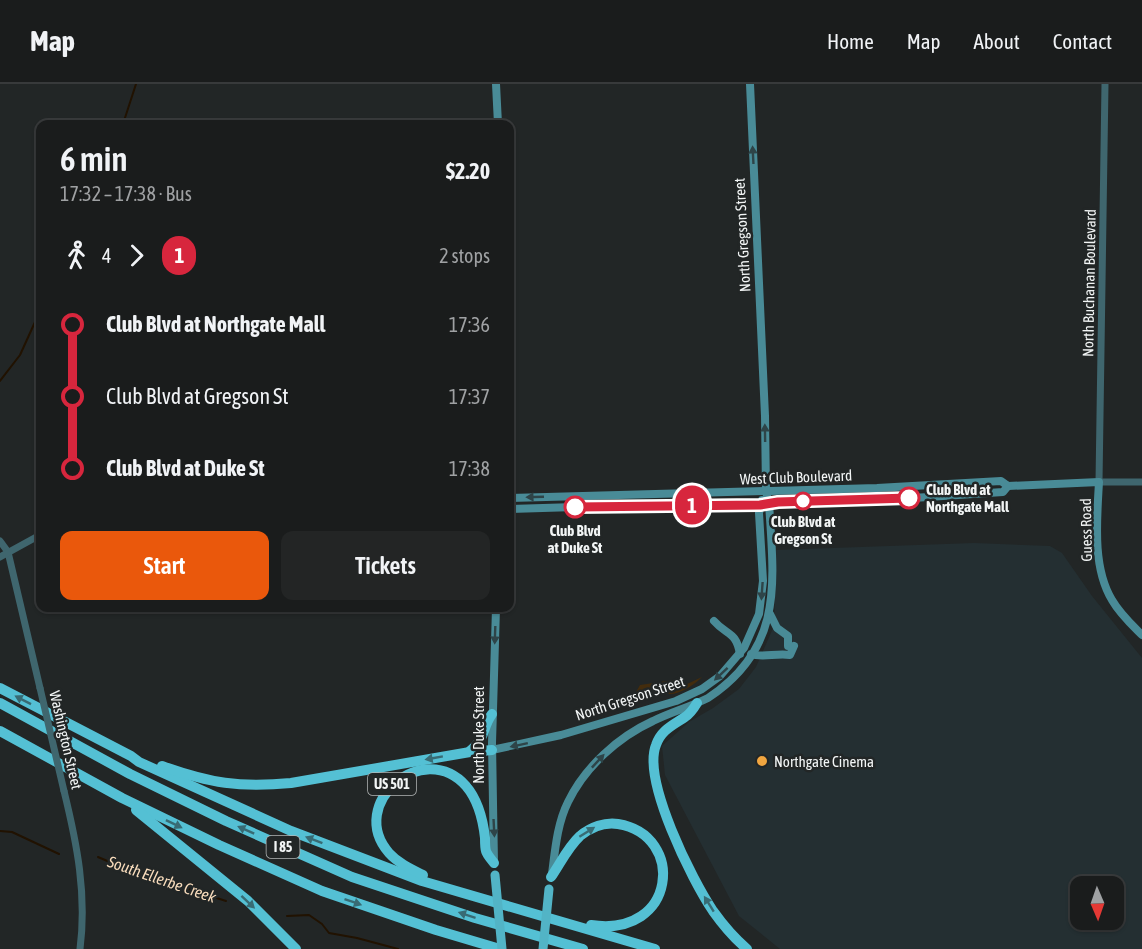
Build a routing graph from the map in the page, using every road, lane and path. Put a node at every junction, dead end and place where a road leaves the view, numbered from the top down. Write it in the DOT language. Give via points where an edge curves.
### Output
graph roads {
  1 [pos="496,84"];
  2 [pos="750,84"];
  3 [pos="1106,84"];
  4 [pos="498,120"];
  5 [pos="987,481"];
  6 [pos="1100,482"];
  7 [pos="1142,482"];
  8 [pos="1008,486"];
  9 [pos="766,492"];
  10 [pos="961,495"];
  11 [pos="514,498"];
  12 [pos="769,503"];
  13 [pos="760,505"];
  14 [pos="514,509"];
  15 [pos="36,537"];
  16 [pos="0,541"];
  17 [pos="8,552"];
  18 [pos="0,557"];
  19 [pos="496,612"];
  20 [pos="770,614"];
  21 [pos="714,621"];
  22 [pos="1142,635"];
  23 [pos="740,654"];
  24 [pos="752,654"];
  25 [pos="0,688"];
  26 [pos="0,703"];
  27 [pos="697,704"];
  28 [pos="492,714"];
  29 [pos="0,731"];
  30 [pos="492,750"];
  31 [pos="470,752"];
  32 [pos="131,756"];
  33 [pos="122,798"];
  34 [pos="494,863"];
  35 [pos="495,875"];
  36 [pos="551,877"];
  37 [pos="549,889"];
  38 [pos="468,894"];
  39 [pos="576,925"];
  40 [pos="80,949"];
  41 [pos="296,949"];
  42 [pos="501,949"];
  43 [pos="543,949"];
  44 [pos="583,949"];
  45 [pos="655,949"];
  46 [pos="747,949"];
  1 -- 4 [label="main road"];
  9 -- 2 [label="main road, North Gregson Street, one-way"];
  3 -- 6 [label="street, North Buchanan Boulevard"];
  5 -- 8 [label="main road, West Club Boulevard" via="1003,481"];
  5 -- 9 [label="main road, West Club Boulevard"];
  5 -- 10 [label="main road" via="979,490"];
  6 -- 7 [label="street, West Club Boulevard"];
  6 -- 8 [label="main road, West Club Boulevard"];
  6 -- 22 [label="main road, Guess Road" via="1101,571 1113,602"];
  8 -- 10 [label="main road, West Club Boulevard" via="1003,492"];
  9 -- 11 [label="main road, West Club Boulevard, one-way"];
  9 -- 12 [label="main road, North Gregson Street"];
  9 -- 13 [label="main road, North Gregson Street"];
  10 -- 12 [label="main road, West Club Boulevard"];
  12 -- 13 [label="main road, West Club Boulevard"];
  12 -- 20 [label="main road, North Gregson Street" via="773,581"];
  13 -- 14 [label="main road, West Club Boulevard"];
  13 -- 23 [label="main road, North Gregson Street, one-way" via="761,602"];
  15 -- 17 [label="street"];
  16 -- 17 [label="street, Washington Street"];
  17 -- 18 [label="street"];
  17 -- 40 [label="street, Washington Street, bridge" via="76,840 82,881"];
  19 -- 28 [label="main road, North Duke Street, one-way"];
  20 -- 24 [label="main road, North Gregson Street"];
  20 -- 24 [label="main road" via="777,628 788,636 790,655"];
  21 -- 23 [label="main road" via="734,636"];
  23 -- 30 [label="main road, North Gregson Street, one-way" via="711,683 676,701 561,735"];
  24 -- 27 [label="main road, North Gregson Street" via="718,692"];
  32 -- 25 [label="highway, one-way"];
  44 -- 26 [label="highway, I 85, one-way" via="352,877 130,774"];
  36 -- 27 [label="main road, North Gregson Street, one-way" via="567,803 590,770 626,736 654,720"];
  46 -- 27 [label="highway, one-way" via="714,912 695,879 653,773 658,739"];
  28 -- 30 [label="main road, North Duke Street"];
  28 -- 31 [label="highway" via="483,738"];
  29 -- 33 [label="highway, I 85"];
  30 -- 31 [label="highway"];
  30 -- 34 [label="main road, North Duke Street, one-way"];
  31 -- 32 [label="highway, one-way" via="270,785 217,782"];
  38 -- 32 [label="highway, one-way" via="422,881 291,831"];
  33 -- 41 [label="highway, one-way" via="248,901"];
  33 -- 42 [label="highway, I 85, one-way" via="322,891"];
  34 -- 38 [label="highway, US 501" via="486,852 477,807 462,782 443,772 424,770 404,776 390,787 377,811 377,826 385,847 406,867"];
  35 -- 42 [label="highway, bridge"];
  36 -- 39 [label="highway, one-way" via="579,837 596,827 631,827 655,848 663,877 652,907 625,924"];
  37 -- 43 [label="highway, bridge"];
  38 -- 39 [label="highway, US 501"];
  39 -- 45 [label="highway, US 501"];
}
